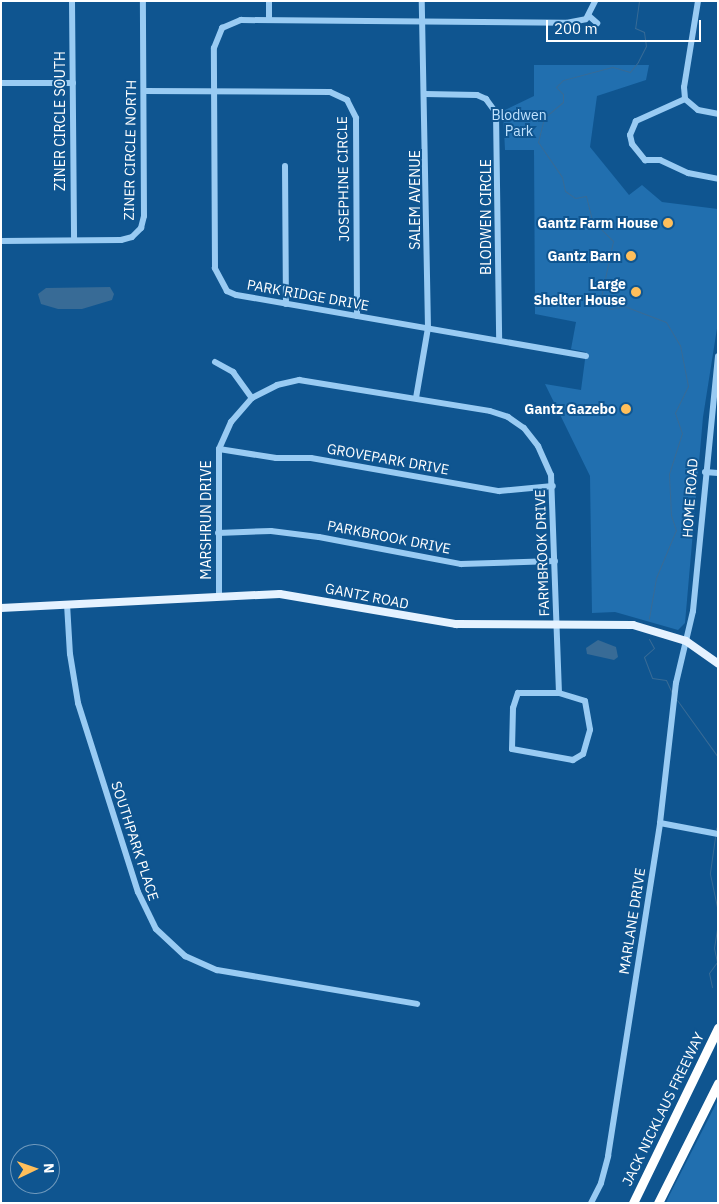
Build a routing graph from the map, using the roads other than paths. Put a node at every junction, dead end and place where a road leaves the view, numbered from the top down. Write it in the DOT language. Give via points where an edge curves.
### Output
graph roads {
  1 [pos="72,1"];
  2 [pos="143,1"];
  3 [pos="269,1"];
  4 [pos="422,1"];
  5 [pos="595,1"];
  6 [pos="698,1"];
  7 [pos="589,16"];
  8 [pos="269,20"];
  9 [pos="422,22"];
  10 [pos="597,23"];
  11 [pos="73,82"];
  12 [pos="1,83"];
  13 [pos="144,91"];
  14 [pos="214,91"];
  15 [pos="425,94"];
  16 [pos="685,99"];
  17 [pos="718,114"];
  18 [pos="285,166"];
  19 [pos="718,180"];
  20 [pos="74,240"];
  21 [pos="1,241"];
  22 [pos="286,304"];
  23 [pos="357,316"];
  24 [pos="428,328"];
  25 [pos="499,340"];
  26 [pos="586,356"];
  27 [pos="718,356"];
  28 [pos="216,362"];
  29 [pos="401,396"];
  30 [pos="252,398"];
  31 [pos="416,398"];
  32 [pos="219,449"];
  33 [pos="705,472"];
  34 [pos="718,473"];
  35 [pos="553,486"];
  36 [pos="218,533"];
  37 [pos="555,561"];
  38 [pos="219,596"];
  39 [pos="67,604"];
  40 [pos="1,608"];
  41 [pos="557,624"];
  42 [pos="686,641"];
  43 [pos="718,663"];
  44 [pos="559,694"];
  45 [pos="660,823"];
  46 [pos="718,834"];
  47 [pos="417,1004"];
  48 [pos="718,1028"];
  49 [pos="718,1083"];
  50 [pos="591,1203"];
  51 [pos="633,1203"];
  52 [pos="658,1203"];
  1 -- 11 [label="street, ZINER CIRCLE SOUTH"];
  2 -- 13 [label="street, ZINER CIRCLE NORTH"];
  3 -- 8 [label="street"];
  4 -- 9 [label="street, SALEM AVENUE"];
  5 -- 7 [label="street"];
  6 -- 16 [label="street" via="684,86"];
  7 -- 9 [label="street" via="566,23"];
  7 -- 10 [label="street"];
  8 -- 9 [label="street"];
  8 -- 14 [label="street, PARK RIDGE DRIVE" via="236,21 219,32 214,48"];
  9 -- 15 [label="street, SALEM AVENUE"];
  11 -- 12 [label="street"];
  11 -- 20 [label="street, ZINER CIRCLE SOUTH"];
  13 -- 14 [label="street, JOSEPHINE CIRCLE"];
  13 -- 20 [label="street, ZINER CIRCLE NORTH" via="144,216 141,228 125,240"];
  14 -- 22 [label="street, PARK RIDGE DRIVE" via="217,276 231,293"];
  14 -- 23 [label="street, JOSEPHINE CIRCLE" via="330,92 342,96 352,106 356,118"];
  15 -- 24 [label="street, SALEM AVENUE"];
  15 -- 25 [label="street, BLODWEN CIRCLE" via="477,95 486,99 496,113"];
  16 -- 17 [label="street" via="698,110"];
  16 -- 19 [label="street" via="636,121 630,135 632,144 645,160 660,160 688,173"];
  18 -- 22 [label="street"];
  20 -- 21 [label="street"];
  22 -- 23 [label="street, PARK RIDGE DRIVE"];
  23 -- 24 [label="street, PARK RIDGE DRIVE"];
  24 -- 25 [label="street, PARK RIDGE DRIVE"];
  24 -- 31 [label="street, SALEM AVENUE"];
  25 -- 26 [label="street, PARK RIDGE DRIVE"];
  27 -- 33 [label="street, HOME ROAD"];
  28 -- 30 [label="street" via="233,372"];
  29 -- 30 [label="street, MARSHRUN DRIVE" via="299,380 277,385"];
  29 -- 31 [label="street, FARMBROOK DRIVE"];
  30 -- 32 [label="street, MARSHRUN DRIVE" via="231,422"];
  31 -- 35 [label="street, FARMBROOK DRIVE" via="508,417 524,428 538,446"];
  32 -- 35 [label="street, GROVEPARK DRIVE" via="276,458 311,458 499,491"];
  32 -- 36 [label="street, MARSHRUN DRIVE"];
  33 -- 34 [label="street"];
  33 -- 42 [label="street, HOME ROAD" via="696,588"];
  35 -- 37 [label="street, FARMBROOK DRIVE"];
  36 -- 37 [label="street, PARKBROOK DRIVE" via="271,531 319,537 461,564"];
  36 -- 38 [label="street, MARSHRUN DRIVE"];
  37 -- 41 [label="street, FARMBROOK DRIVE"];
  38 -- 39 [label="main road, GANTZ ROAD"];
  38 -- 41 [label="main road, GANTZ ROAD" via="296,596 456,624"];
  39 -- 40 [label="main road, GANTZ ROAD"];
  39 -- 47 [label="street, SOUTHPARK PLACE" via="70,654 78,703 138,892 156,929 185,956 217,970"];
  41 -- 42 [label="main road, GANTZ ROAD" via="633,624"];
  41 -- 44 [label="street, FARMBROOK DRIVE"];
  42 -- 43 [label="main road, GANTZ ROAD"];
  42 -- 45 [label="street, MARLANE DRIVE" via="675,695"];
  44 -- 44 [label="street" via="585,701 590,730 585,750 578,758 547,757 512,749 514,701 518,693"];
  45 -- 46 [label="street"];
  45 -- 50 [label="street, MARLANE DRIVE" via="607,1162"];
  48 -- 51 [label="highway, JACK NICKLAUS FREEWAY"];
  49 -- 52 [label="highway"];
}
